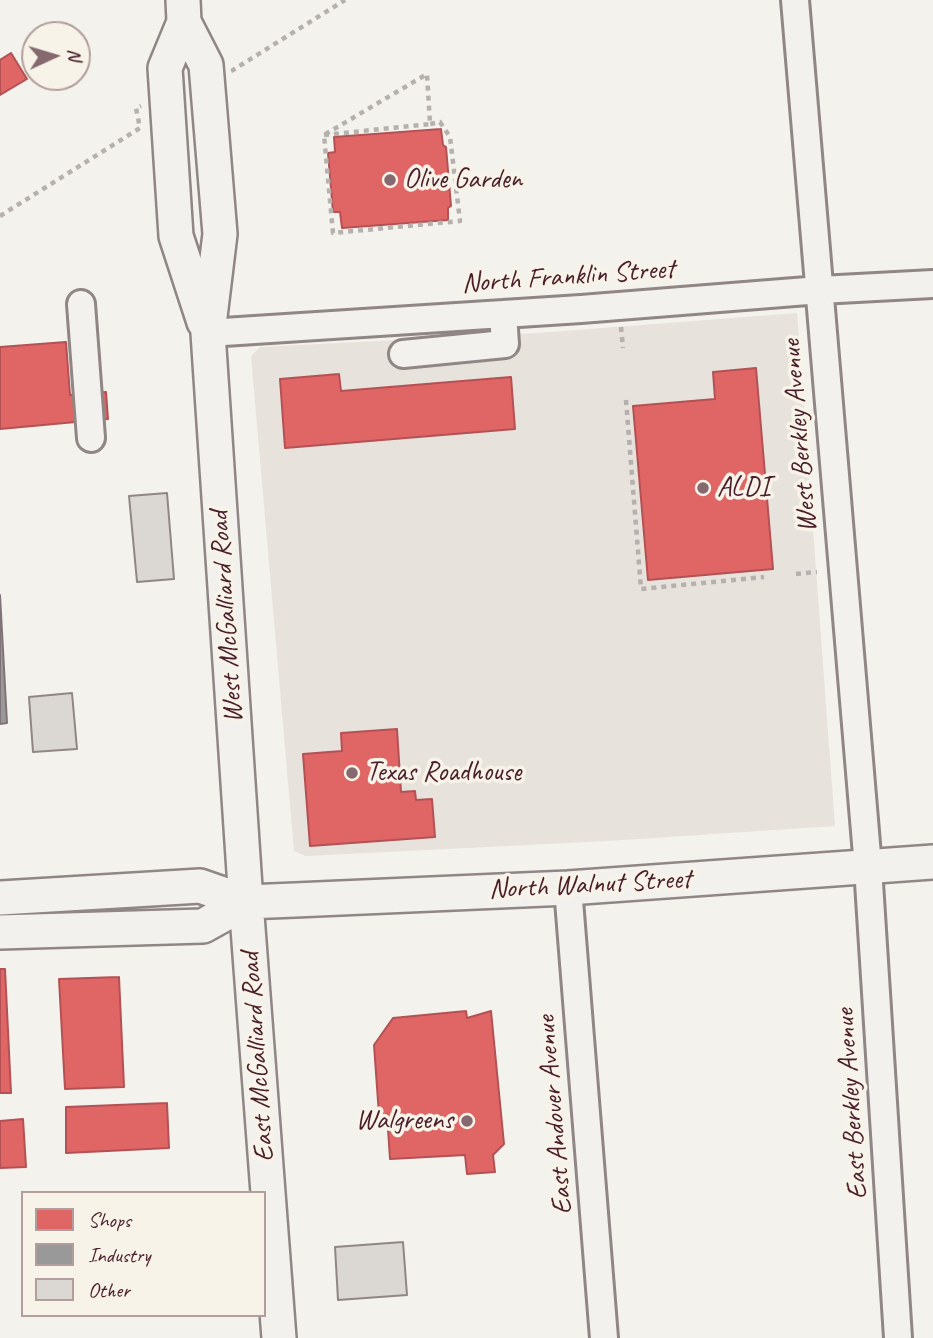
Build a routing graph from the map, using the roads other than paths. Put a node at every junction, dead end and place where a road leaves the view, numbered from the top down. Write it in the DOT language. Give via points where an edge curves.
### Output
graph roads {
  1 [pos="795,0"];
  2 [pos="184,11"];
  3 [pos="933,284"];
  4 [pos="820,290"];
  5 [pos="81,304"];
  6 [pos="503,314"];
  7 [pos="208,333"];
  8 [pos="402,354"];
  9 [pos="91,438"];
  10 [pos="933,862"];
  11 [pos="868,867"];
  12 [pos="568,888"];
  13 [pos="0,898"];
  14 [pos="246,902"];
  15 [pos="0,932"];
  16 [pos="279,1338"];
  17 [pos="604,1338"];
  18 [pos="898,1338"];
  1 -- 4 [label="street, West Berkley Avenue"];
  2 -- 7 [label="main road, West McGalliard Road" via="165,68 176,236"];
  3 -- 4 [label="street, North Franklin Street"];
  4 -- 6 [label="street, North Franklin Street"];
  4 -- 11 [label="street, West Berkley Avenue"];
  5 -- 9 [label="street"];
  6 -- 7 [label="street, North Franklin Street"];
  6 -- 8 [label="street" via="505,344"];
  7 -- 14 [label="main road, West McGalliard Road"];
  10 -- 11 [label="main road, North Walnut Street"];
  11 -- 12 [label="main road, North Walnut Street"];
  11 -- 18 [label="street, East Berkley Avenue"];
  12 -- 14 [label="main road, North Walnut Street"];
  12 -- 17 [label="street, East Andover Avenue"];
  13 -- 14 [label="main road, North Walnut Street" via="200,886"];
  14 -- 15 [label="main road, North Walnut Street" via="203,926"];
  14 -- 16 [label="main road, East McGalliard Road"];
}
